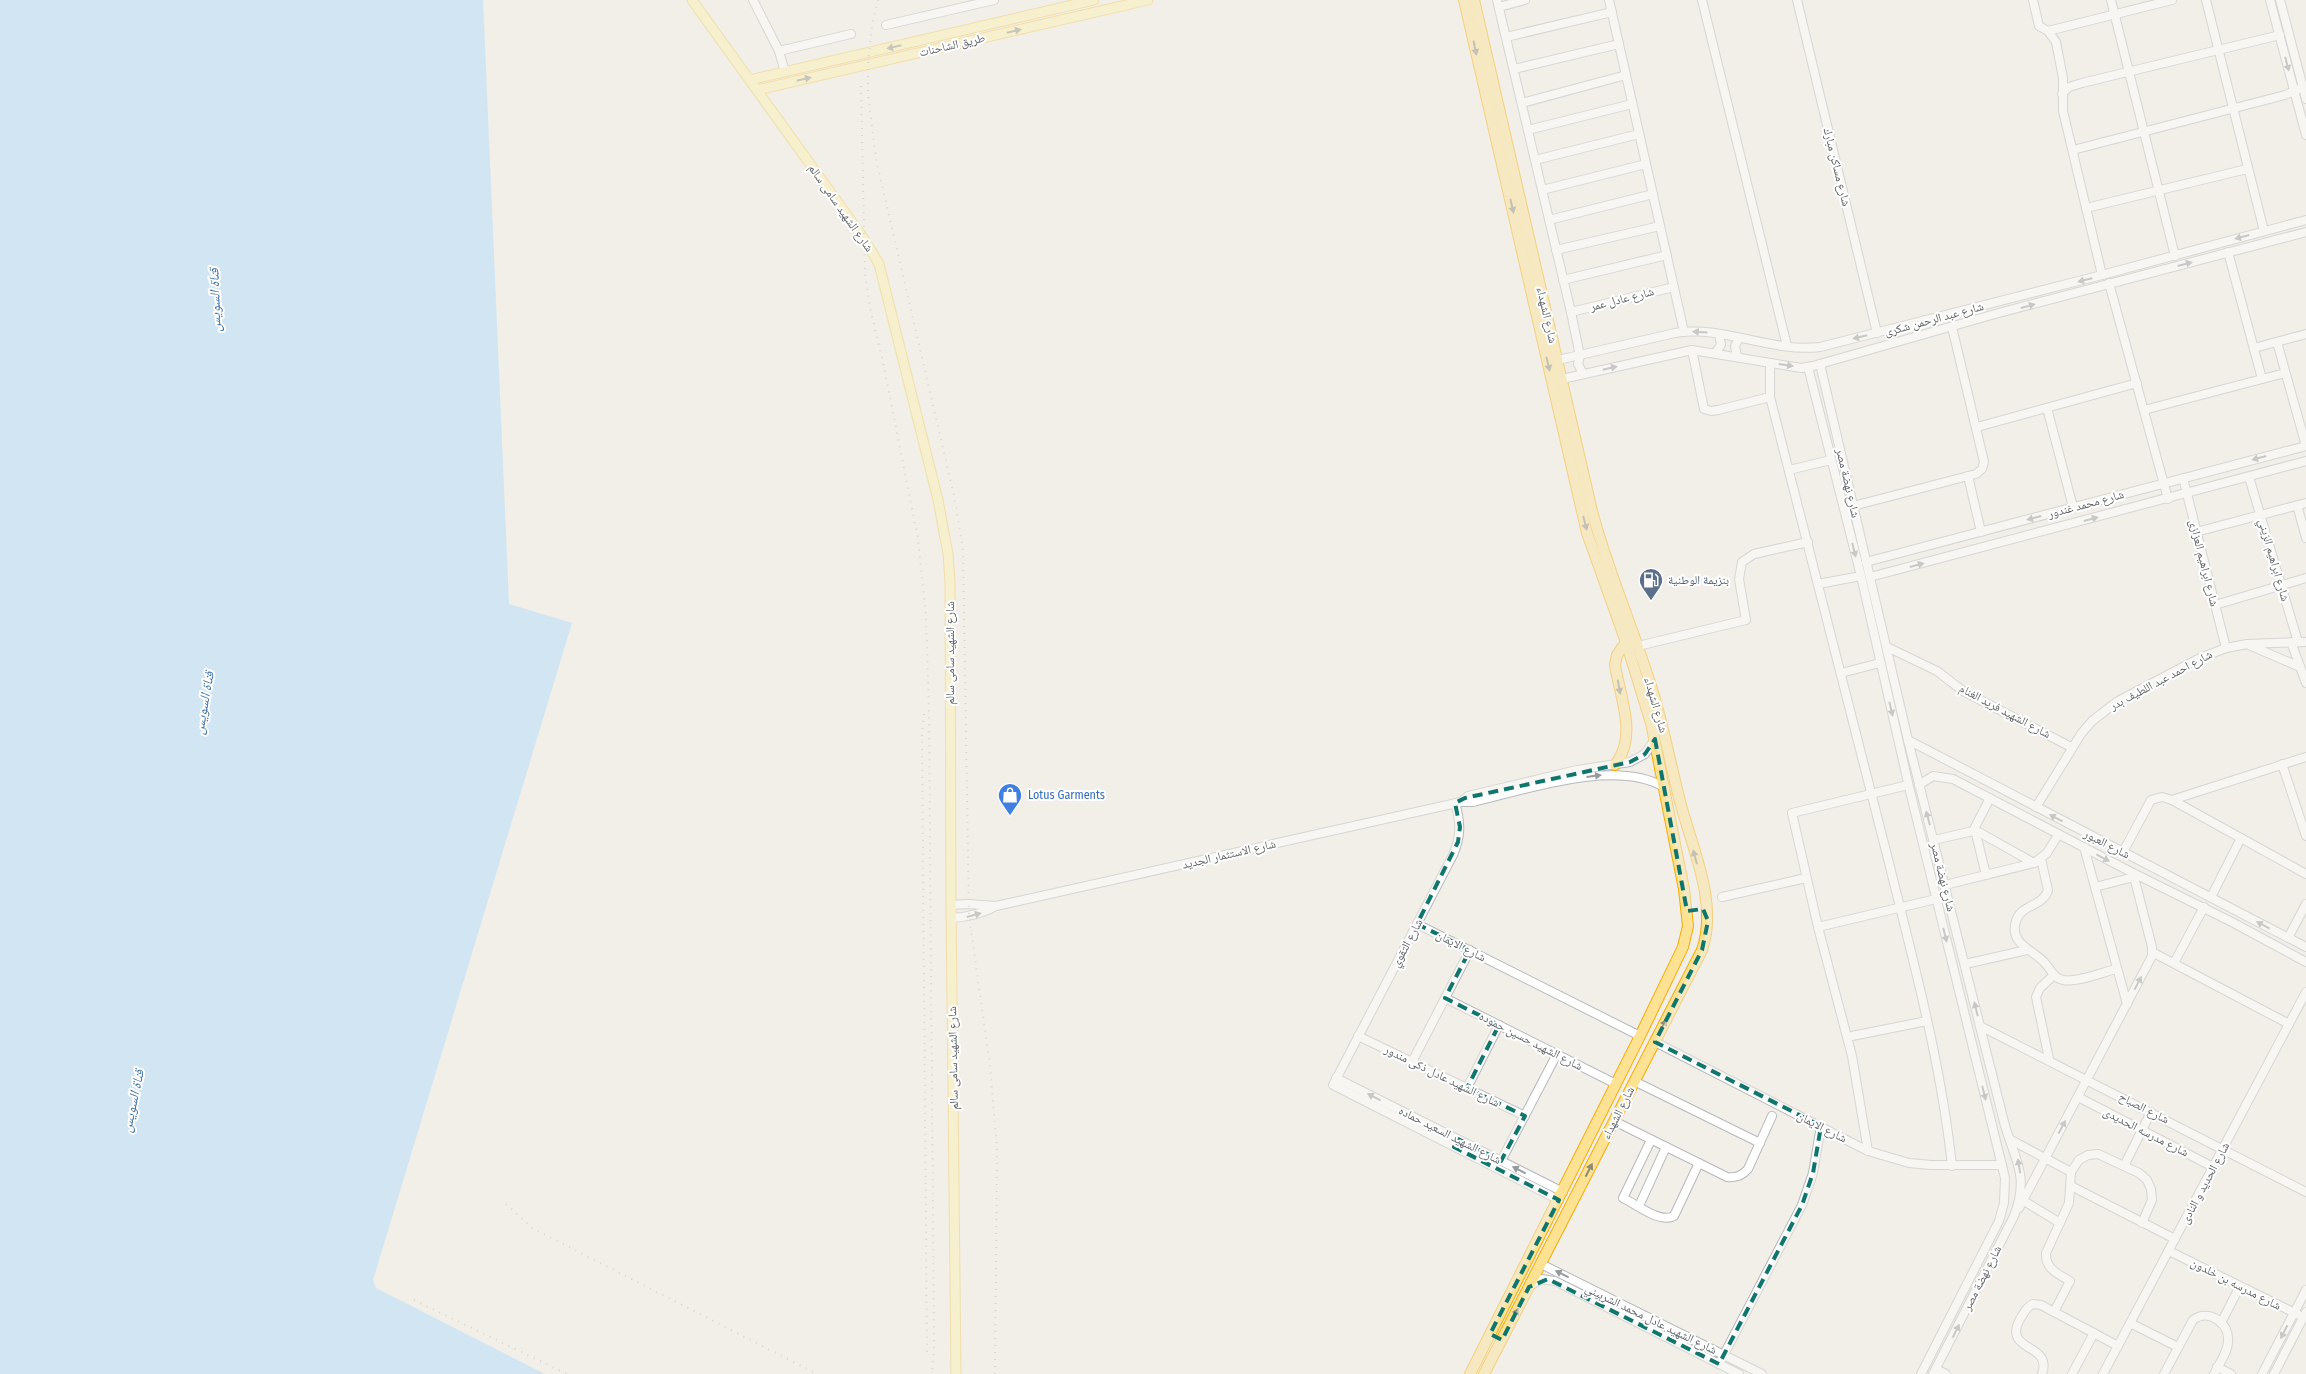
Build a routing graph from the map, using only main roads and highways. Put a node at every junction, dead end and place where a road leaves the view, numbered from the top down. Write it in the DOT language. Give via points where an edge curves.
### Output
graph roads {
  1 [pos="692,0"];
  2 [pos="1094,0"];
  3 [pos="1148,0"];
  4 [pos="1464,0"];
  5 [pos="1474,0"];
  6 [pos="1055,9"];
  7 [pos="1059,20"];
  8 [pos="750,80"];
  9 [pos="1488,83"];
  10 [pos="757,90"];
  11 [pos="1626,642"];
  12 [pos="1615,770"];
  13 [pos="1702,882"];
  14 [pos="1684,889"];
  15 [pos="1707,912"];
  16 [pos="1688,915"];
  17 [pos="1490,1334"];
  18 [pos="1502,1340"];
  19 [pos="1479,1356"];
  20 [pos="1487,1369"];
  21 [pos="956,1374"];
  22 [pos="1470,1374"];
  1 -- 8 [label="main road, شارع الشهيد سامى سالم"];
  2 -- 6 [label="main road, طريق الشاحنات"];
  3 -- 7 [label="main road, طريق الشاحنات"];
  4 -- 9 [label="highway, شارع الشهداء, one-way"];
  5 -- 9 [label="highway, شارع الشهداء"];
  6 -- 7 [label="main road" via="1054,17"];
  6 -- 8 [label="main road, طريق الشاحنات, one-way"];
  10 -- 7 [label="main road, طريق الشاحنات, one-way"];
  8 -- 10 [label="main road, شارع الشهيد سامى سالم"];
  9 -- 11 [label="highway, شارع الشهداء, one-way" via="1497,137 1587,533"];
  13 -- 9 [label="highway, شارع الشهداء, one-way" via="1660,714 1597,530"];
  10 -- 21 [label="main road, شارع الشهيد سامى سالم" via="879,264 938,500 948,554"];
  11 -- 12 [label="highway, one-way" via="1617,655 1615,665 1627,738"];
  11 -- 14 [label="highway, شارع الشهداء" via="1647,706"];
  13 -- 14 [label="highway" via="1693,891"];
  13 -- 15 [label="highway, شارع الشهداء"];
  14 -- 16 [label="highway, شارع الشهداء"];
  15 -- 16 [label="highway" via="1699,909"];
  18 -- 15 [label="highway, شارع الشهداء, one-way" via="1702,950"];
  16 -- 17 [label="highway, شارع الشهداء" via="1683,947"];
  17 -- 18 [label="highway"];
  17 -- 19 [label="highway, شارع الشهداء"];
  18 -- 20 [label="highway, شارع الشهداء"];
  19 -- 20 [label="highway" via="1486,1359"];
  19 -- 22 [label="highway, شارع الشهداء"];
}
